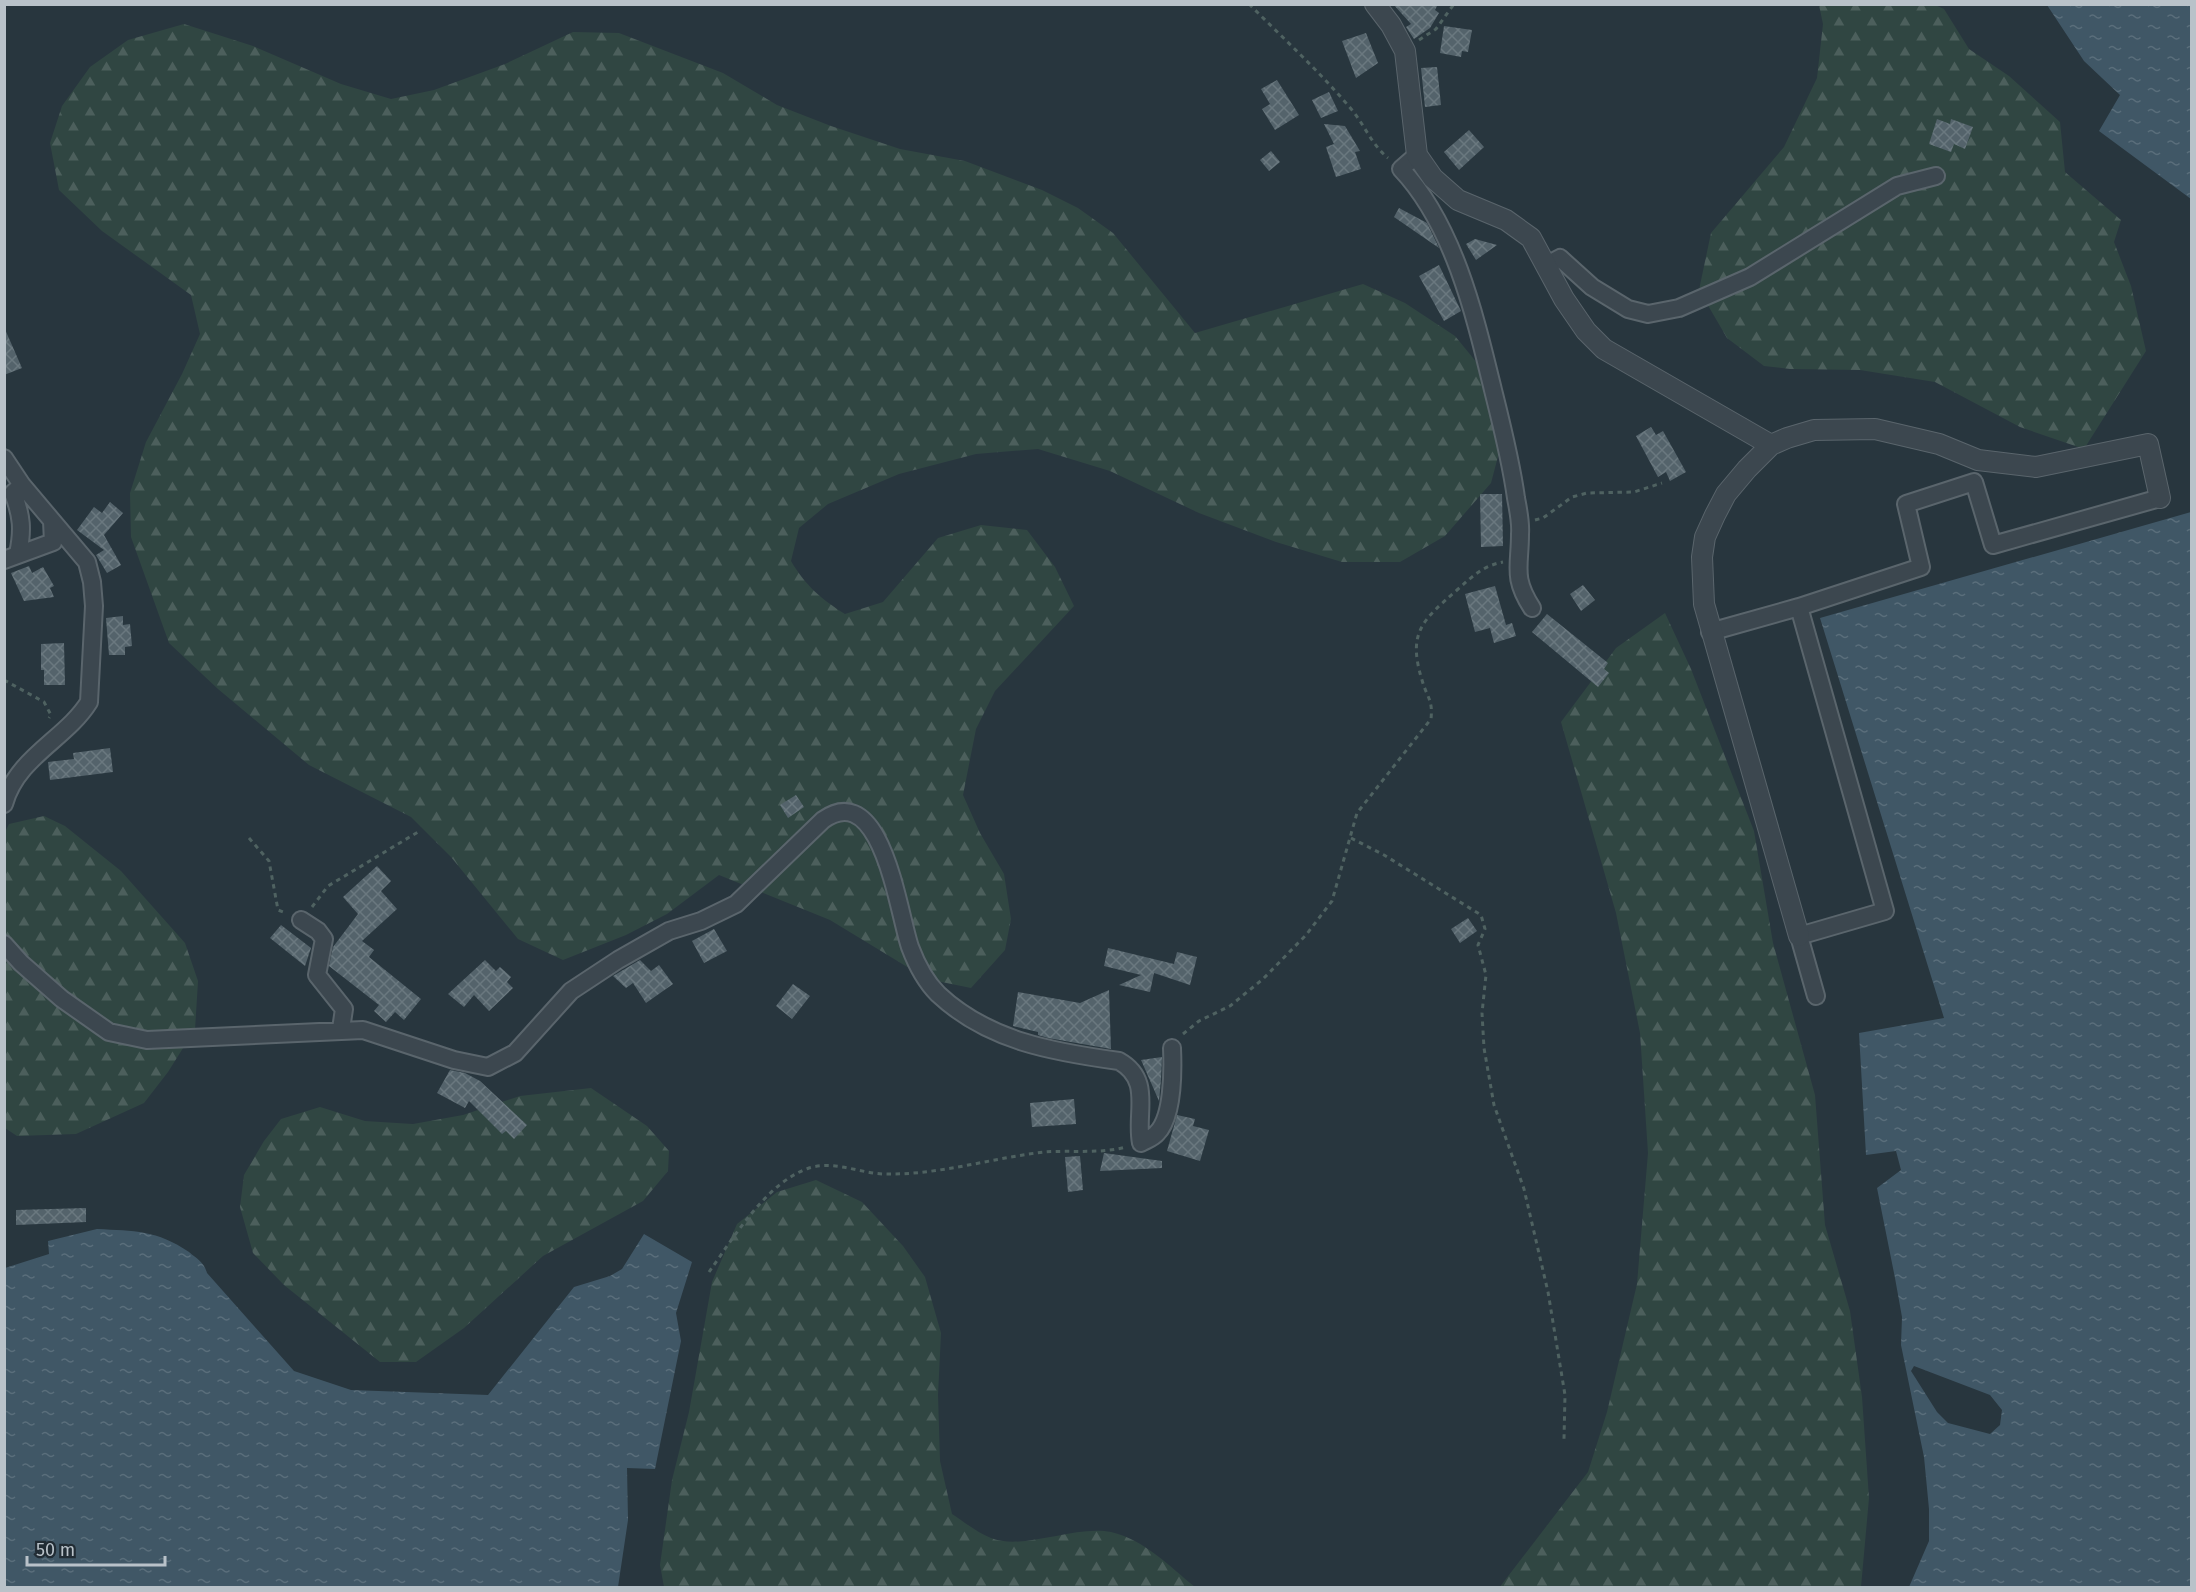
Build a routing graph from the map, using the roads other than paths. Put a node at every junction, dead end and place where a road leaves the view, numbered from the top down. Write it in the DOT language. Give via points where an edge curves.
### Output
graph roads {
  1 [pos="1375,4"];
  2 [pos="1417,155"];
  3 [pos="1936,176"];
  4 [pos="1547,265"];
  5 [pos="1771,445"];
  6 [pos="4,458"];
  7 [pos="1978,459"];
  8 [pos="1974,482"];
  9 [pos="22,485"];
  10 [pos="2160,498"];
  11 [pos="52,521"];
  12 [pos="11,557"];
  13 [pos="1799,607"];
  14 [pos="1532,608"];
  15 [pos="1710,632"];
  16 [pos="4,804"];
  17 [pos="301,920"];
  18 [pos="1799,936"];
  19 [pos="4,944"];
  20 [pos="1816,996"];
  21 [pos="341,1029"];
  22 [pos="1172,1048"];
  1 -- 2 [label="street" via="1404,48"];
  2 -- 4 [label="street" via="1433,178 1458,200 1506,220 1531,238"];
  2 -- 14 [label="street" via="1401,169 1419,188 1442,229 1478,326 1521,531 1516,560 1523,594"];
  3 -- 4 [label="street" via="1897,186 1750,277 1679,308 1648,314 1628,309 1592,287 1560,258"];
  4 -- 5 [label="street" via="1564,299 1604,350"];
  5 -- 7 [label="street" via="1814,430 1875,429 1939,444"];
  5 -- 15 [label="street" via="1726,494 1705,537 1702,572"];
  6 -- 9 [label="street"];
  7 -- 8 [label="street"];
  7 -- 10 [label="street" via="2036,467 2148,444"];
  8 -- 10 [label="street" via="1993,545"];
  8 -- 13 [label="street" via="1906,504 1921,567"];
  9 -- 11 [label="street"];
  9 -- 12 [label="street" via="13,493 23,530"];
  11 -- 12 [label="street" via="53,542"];
  11 -- 16 [label="street" via="87,562 92,582 89,702 81,715 33,755"];
  13 -- 15 [label="street"];
  13 -- 18 [label="street" via="1885,911"];
  15 -- 18 [label="street"];
  17 -- 21 [label="street" via="324,939 317,975 344,1009"];
  18 -- 20 [label="street"];
  19 -- 21 [label="street" via="62,999 109,1032 147,1040"];
  21 -- 22 [label="street" via="363,1030 454,1060 488,1067 499,1064 515,1053 571,991 669,931 736,904 823,820 835,811 848,810 874,831 910,946 920,970 936,992 967,1017 1002,1036 1128,1066 1135,1073 1140,1091 1141,1143 1154,1137 1163,1125 1170,1096"];
}
